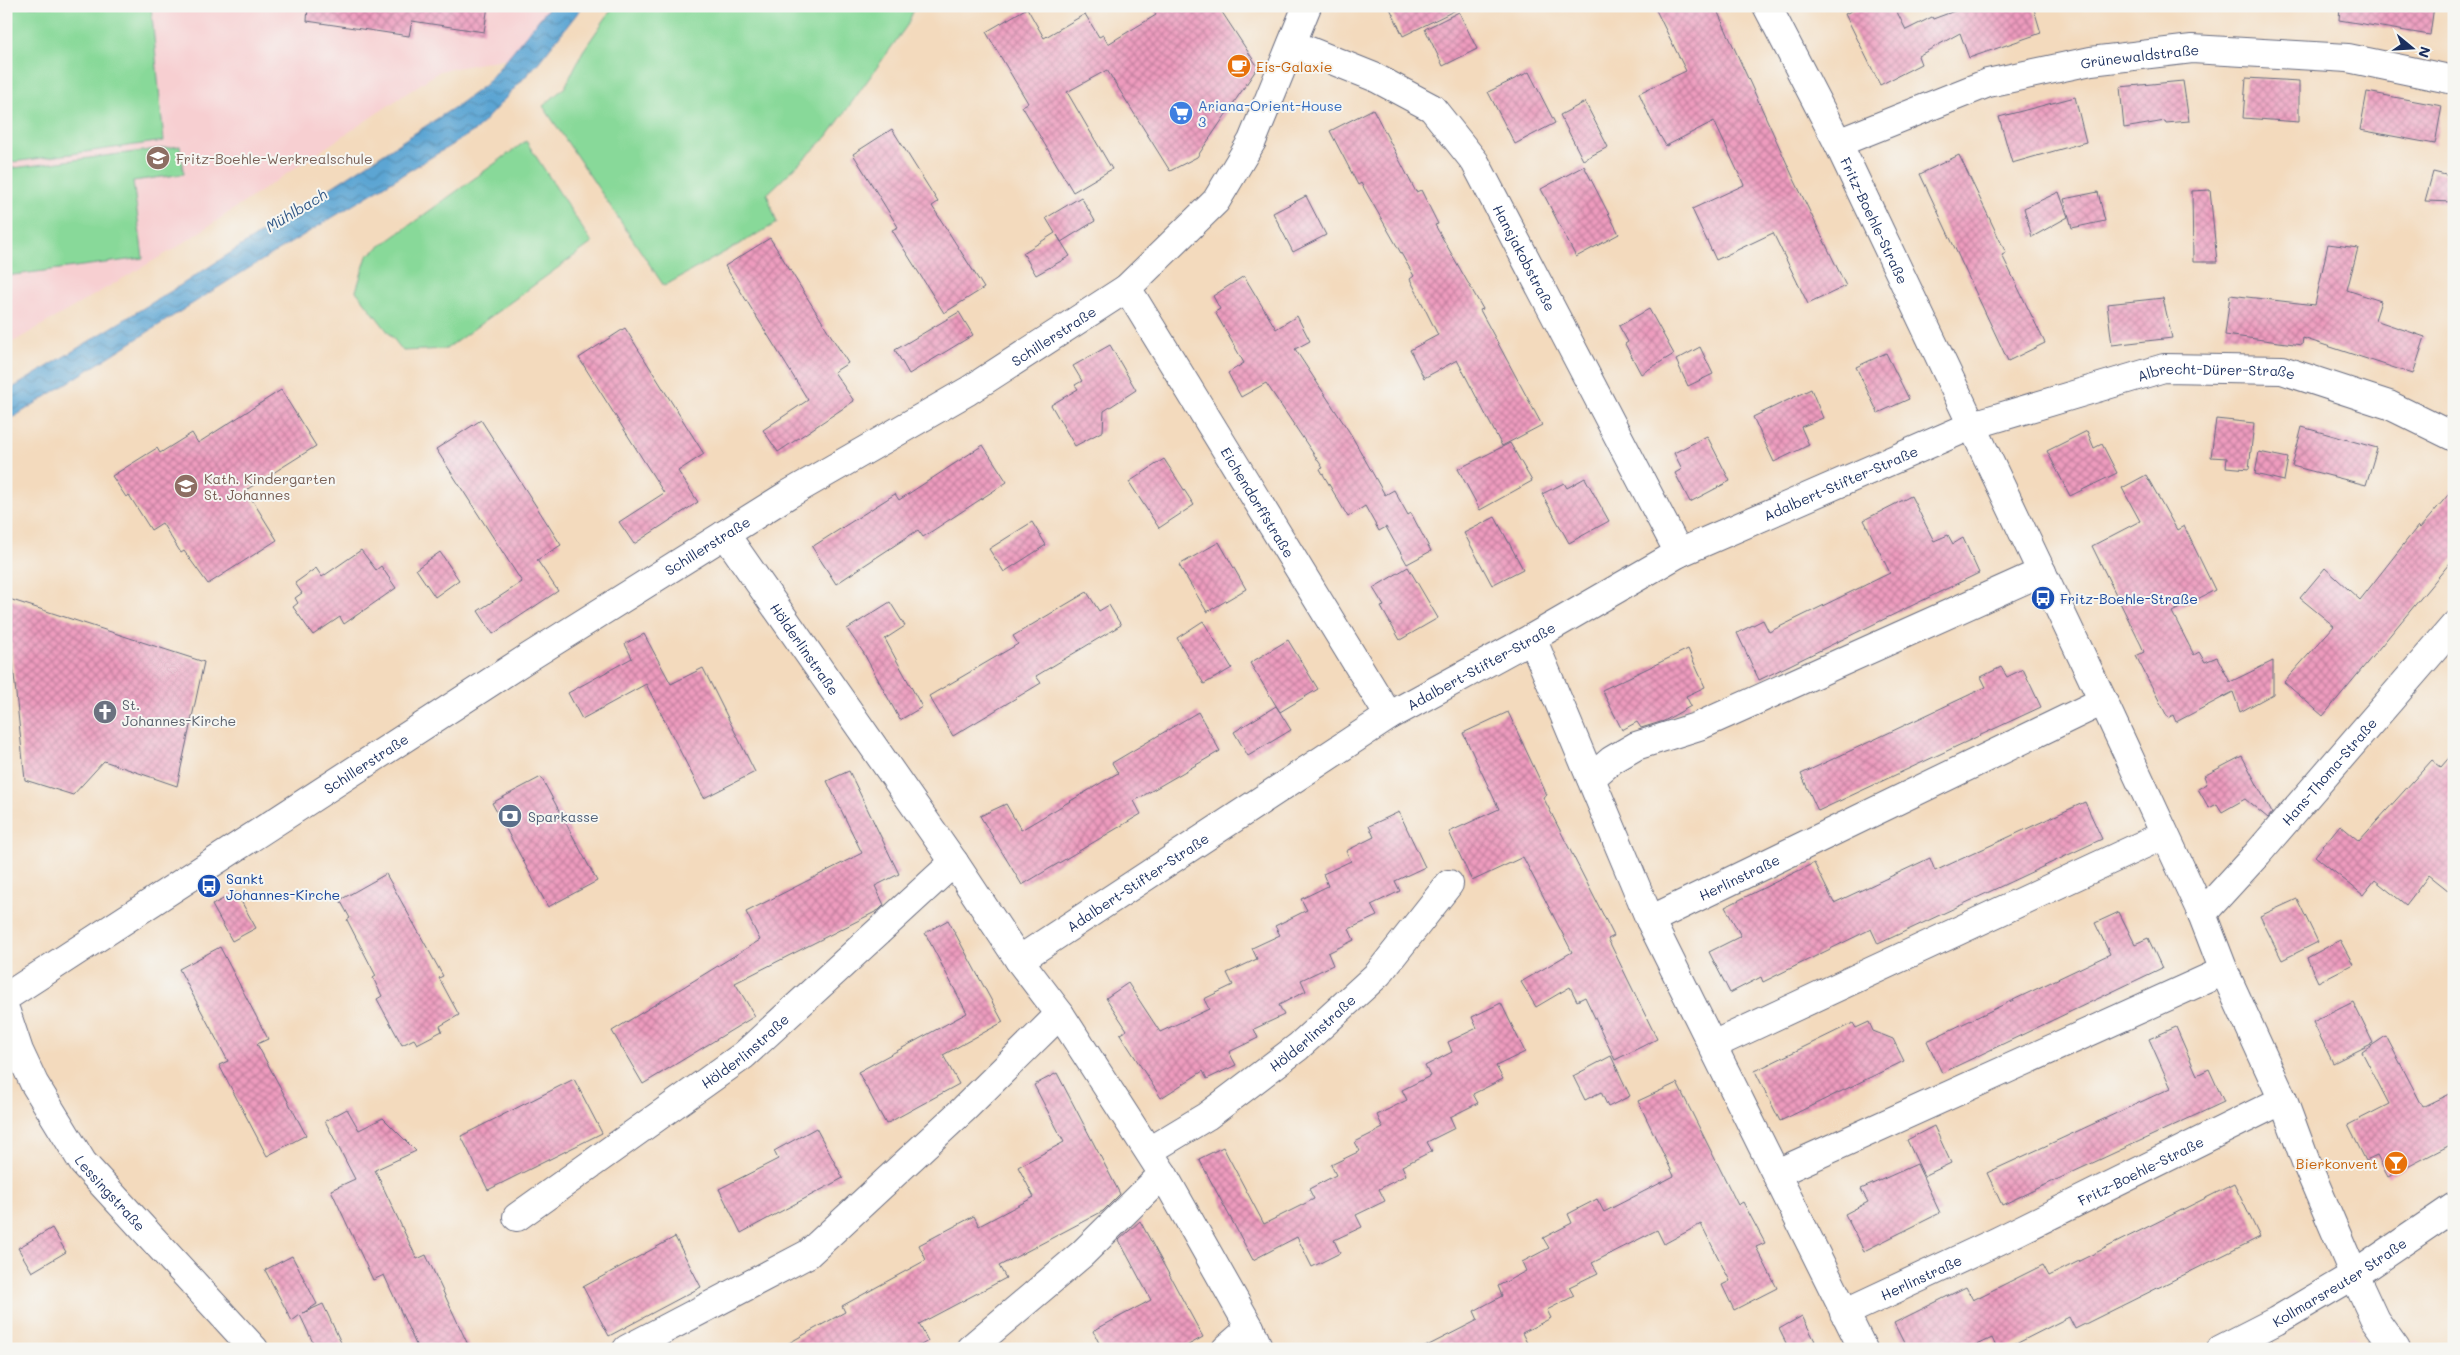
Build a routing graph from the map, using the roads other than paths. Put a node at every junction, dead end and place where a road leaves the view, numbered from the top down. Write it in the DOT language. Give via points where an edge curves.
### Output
graph roads {
  1 [pos="1307,6"];
  2 [pos="1768,6"];
  3 [pos="1292,44"];
  4 [pos="2454,80"];
  5 [pos="1838,143"];
  6 [pos="1128,288"];
  7 [pos="1972,425"];
  8 [pos="2454,437"];
  9 [pos="725,534"];
  10 [pos="1679,553"];
  11 [pos="2042,572"];
  12 [pos="2454,626"];
  13 [pos="1532,638"];
  14 [pos="2103,701"];
  15 [pos="1389,716"];
  16 [pos="1591,778"];
  17 [pos="2164,835"];
  18 [pos="954,862"];
  19 [pos="1449,884"];
  20 [pos="2202,914"];
  21 [pos="1650,920"];
  22 [pos="1020,960"];
  23 [pos="2224,971"];
  24 [pos="6,997"];
  25 [pos="6,1012"];
  26 [pos="1060,1014"];
  27 [pos="1713,1045"];
  28 [pos="2283,1100"];
  29 [pos="1156,1163"];
  30 [pos="1776,1173"];
  31 [pos="2454,1207"];
  32 [pos="517,1217"];
  33 [pos="1998,1241"];
  34 [pos="2354,1275"];
  35 [pos="1844,1313"];
  36 [pos="1255,1338"];
  37 [pos="254,1349"];
  38 [pos="627,1349"];
  39 [pos="970,1349"];
  40 [pos="1226,1349"];
  41 [pos="1863,1349"];
  42 [pos="2221,1349"];
  43 [pos="2396,1349"];
  1 -- 3 [label="street, Schillerstraße"];
  2 -- 5 [label="street, Fritz-Boehle-Straße"];
  3 -- 6 [label="street, Schillerstraße" via="1252,141 1216,201"];
  3 -- 10 [label="street, Hansjakobstraße" via="1374,77 1432,108 1475,162"];
  4 -- 5 [label="street, Grünewaldstraße" via="2348,58 2192,49 2091,61 1988,82"];
  5 -- 7 [label="street, Fritz-Boehle-Straße"];
  6 -- 9 [label="street, Schillerstraße" via="968,391"];
  6 -- 15 [label="street, Eichendorffstraße"];
  7 -- 8 [label="street, Albrecht-Dürer-Straße" via="2164,368 2282,370 2389,405"];
  7 -- 10 [label="street, Adalbert-Stifter-Straße"];
  7 -- 11 [label="street, Fritz-Boehle-Straße"];
  9 -- 18 [label="street, Hölderlinstraße"];
  9 -- 24 [label="street, Schillerstraße"];
  10 -- 13 [label="street, Adalbert-Stifter-Straße"];
  11 -- 14 [label="street, Fritz-Boehle-Straße"];
  11 -- 16 [label="street" via="1699,726 1636,746"];
  12 -- 20 [label="street, Hans-Thoma-Straße"];
  13 -- 15 [label="street, Adalbert-Stifter-Straße"];
  13 -- 16 [label="street"];
  14 -- 17 [label="street, Fritz-Boehle-Straße"];
  14 -- 21 [label="street, Herlinstraße"];
  15 -- 22 [label="street, Adalbert-Stifter-Straße"];
  16 -- 21 [label="street"];
  17 -- 20 [label="street, Fritz-Boehle-Straße"];
  17 -- 27 [label="street"];
  18 -- 22 [label="street, Hölderlinstraße"];
  18 -- 32 [label="street, Hölderlinstraße" via="744,1055"];
  19 -- 29 [label="street, Hölderlinstraße" via="1378,974 1298,1047 1207,1116"];
  20 -- 23 [label="street, Fritz-Boehle-Straße"];
  21 -- 27 [label="street"];
  22 -- 26 [label="street, Hölderlinstraße"];
  23 -- 28 [label="street, Fritz-Boehle-Straße"];
  23 -- 30 [label="street"];
  25 -- 37 [label="street, Lessingstraße" via="18,1051 34,1083 83,1163"];
  26 -- 29 [label="street, Hölderlinstraße"];
  26 -- 38 [label="street" via="964,1109 808,1254"];
  27 -- 30 [label="street"];
  28 -- 33 [label="street, Fritz-Boehle-Straße"];
  28 -- 34 [label="street, Fritz-Boehle-Straße"];
  29 -- 36 [label="street, Hölderlinstraße"];
  29 -- 39 [label="street, Hölderlinstraße" via="1082,1254"];
  30 -- 35 [label="street"];
  31 -- 34 [label="street, Kollmarsreuter Straße"];
  33 -- 35 [label="street, Herlinstraße"];
  34 -- 42 [label="street, Kollmarsreuter Straße" via="2276,1322"];
  34 -- 43 [label="street, Fritz-Boehle-Straße" via="2375,1320"];
  35 -- 41 [label="street"];
  36 -- 40 [label="street, Hölderlinstraße"];
}
